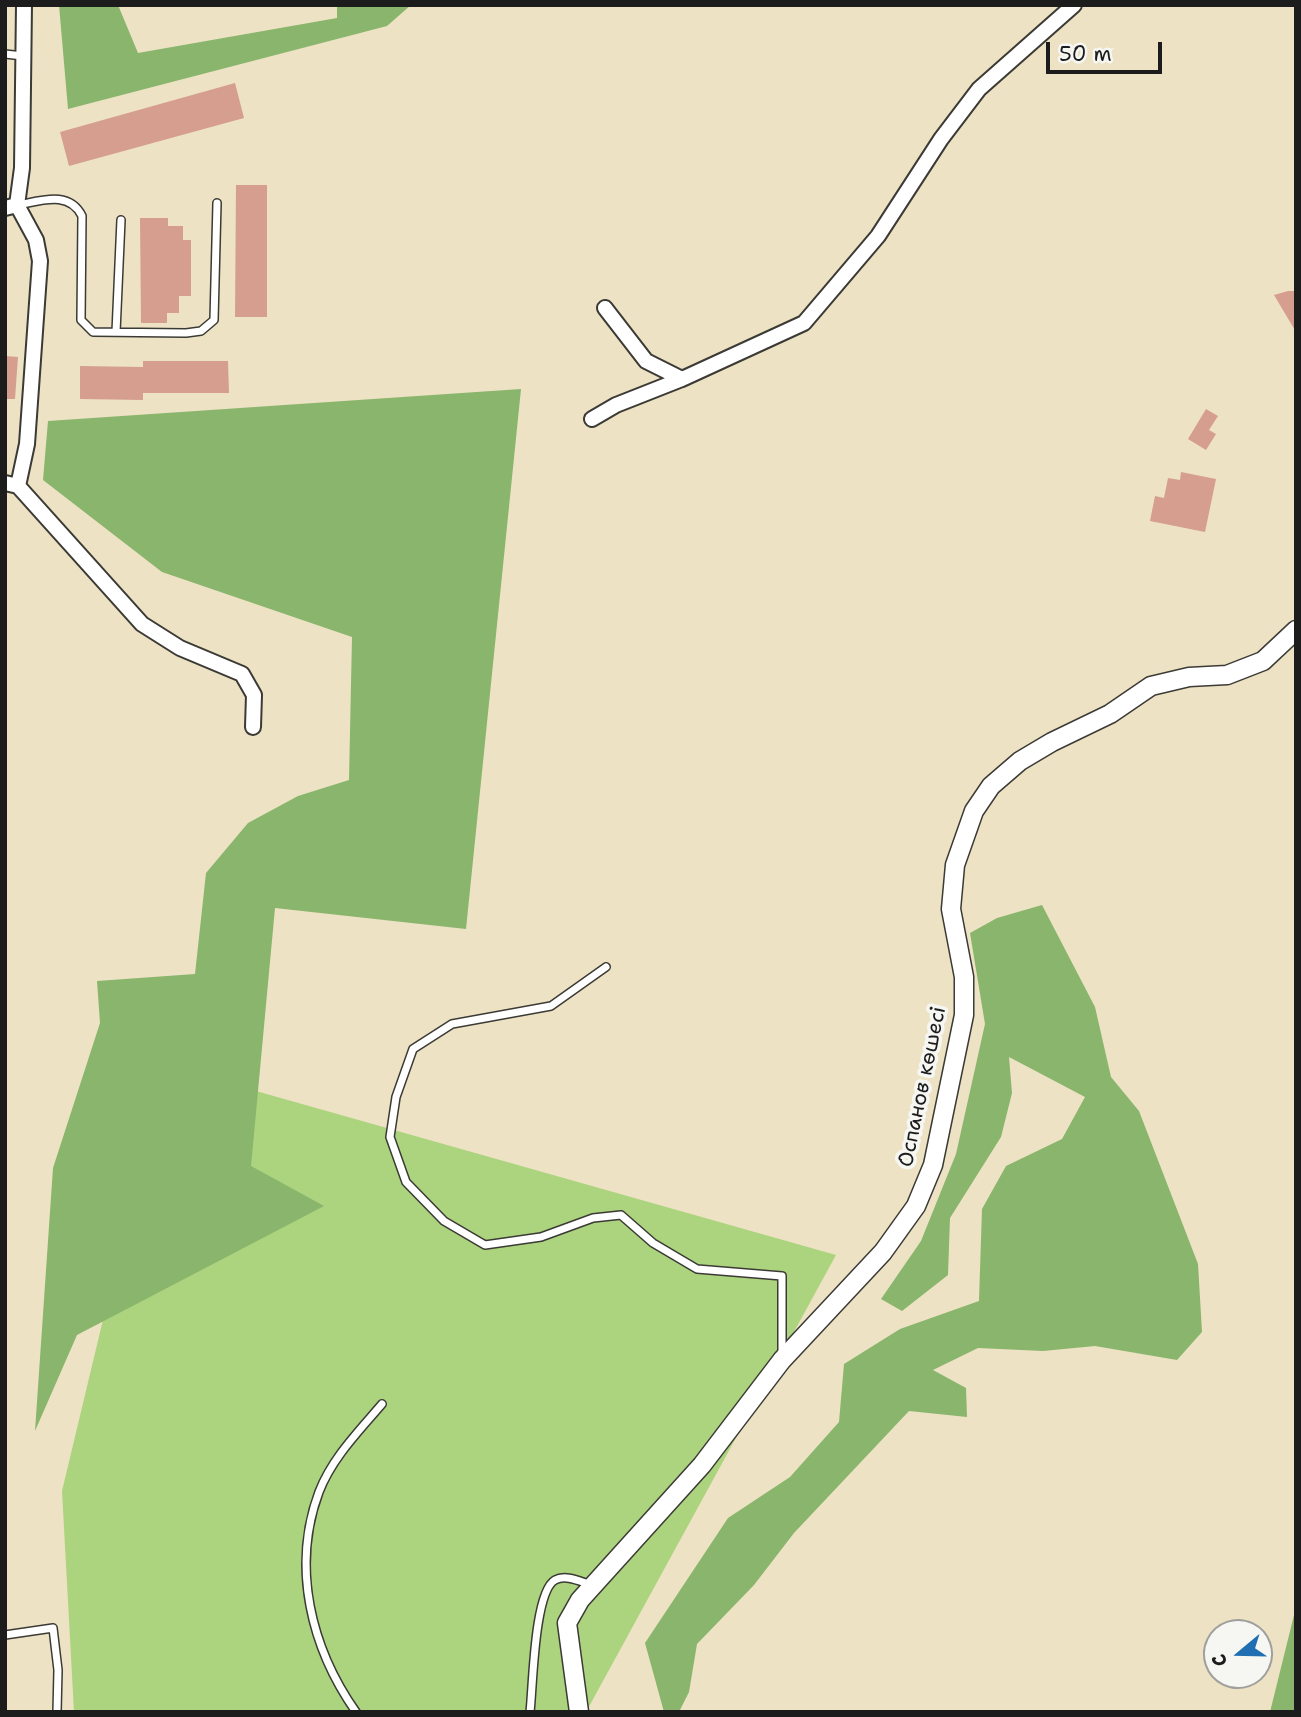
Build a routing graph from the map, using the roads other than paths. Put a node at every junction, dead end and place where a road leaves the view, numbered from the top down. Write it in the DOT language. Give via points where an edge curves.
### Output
graph roads {
  1 [pos="24,5"];
  2 [pos="1074,5"];
  3 [pos="5,54"];
  4 [pos="23,56"];
  5 [pos="217,203"];
  6 [pos="11,206"];
  7 [pos="121,220"];
  8 [pos="605,308"];
  9 [pos="116,332"];
  10 [pos="682,379"];
  11 [pos="592,419"];
  12 [pos="12,484"];
  13 [pos="1295,631"];
  14 [pos="253,727"];
  15 [pos="606,967"];
  16 [pos="782,1360"];
  17 [pos="382,1404"];
  18 [pos="593,1586"];
  19 [pos="5,1634"];
  20 [pos="57,1712"];
  21 [pos="356,1712"];
  22 [pos="530,1712"];
  23 [pos="579,1712"];
  1 -- 4 [label="street"];
  2 -- 10 [label="street" via="979,89 878,236 804,323"];
  3 -- 4 [label="lane"];
  4 -- 6 [label="street" via="22,168"];
  5 -- 9 [label="lane" via="214,320 186,333"];
  6 -- 9 [label="lane" via="56,198 77,206 82,216 81,320 93,332"];
  6 -- 12 [label="street" via="36,240 40,261 27,444"];
  7 -- 9 [label="lane"];
  8 -- 10 [label="street" via="646,361"];
  10 -- 11 [label="street"];
  12 -- 14 [label="street" via="142,624 180,648 242,674 254,695"];
  13 -- 16 [label="street, Оспанов көшесі" via="1263,661 1227,675 1151,686 1110,714 1052,741 1020,761 974,811 955,865 951,909 964,977 964,1015 933,1165 916,1206 883,1252"];
  15 -- 16 [label="lane" via="551,1006 452,1024 413,1049 396,1097 390,1137 406,1182 444,1221 485,1245 541,1237 593,1217 621,1215 653,1243 697,1269 782,1276"];
  16 -- 18 [label="street, Оспанов көшесі" via="702,1465"];
  17 -- 21 [label="lane" via="334,1464 320,1492 306,1565 312,1619 325,1656"];
  18 -- 22 [label="lane" via="563,1578 548,1588"];
  18 -- 23 [label="street, Оспанов көшесі" via="568,1623"];
  19 -- 20 [label="lane" via="53,1628"];
}
